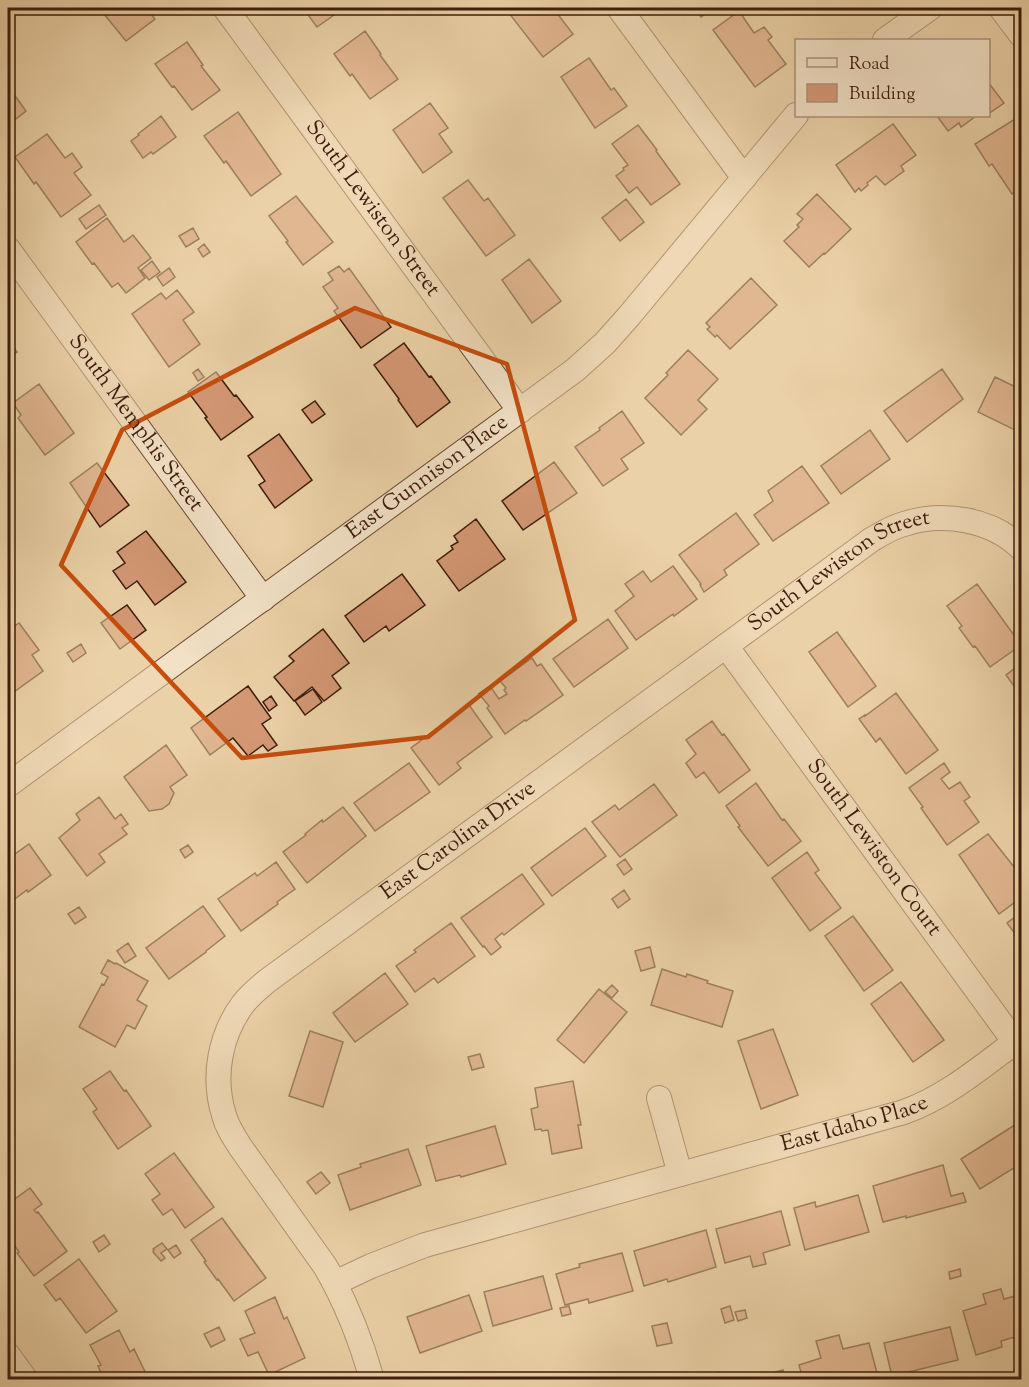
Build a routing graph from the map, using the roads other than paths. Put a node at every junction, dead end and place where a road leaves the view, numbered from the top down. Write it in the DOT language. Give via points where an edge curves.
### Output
graph roads {
  1 [pos="225,8"];
  2 [pos="619,8"];
  3 [pos="930,8"];
  4 [pos="1001,8"];
  5 [pos="1022,36"];
  6 [pos="886,39"];
  7 [pos="795,116"];
  8 [pos="744,178"];
  9 [pos="8,249"];
  10 [pos="520,411"];
  11 [pos="1022,549"];
  12 [pos="263,599"];
  13 [pos="726,646"];
  14 [pos="8,785"];
  15 [pos="1018,1047"];
  16 [pos="659,1098"];
  17 [pos="680,1174"];
  18 [pos="335,1283"];
  19 [pos="8,1355"];
  20 [pos="26,1380"];
  21 [pos="372,1380"];
  1 -- 10 [label="street, South Lewiston Street"];
  2 -- 8 [label="street"];
  3 -- 6 [label="street"];
  4 -- 5 [label="street"];
  7 -- 8 [label="street, East Gunnison Place"];
  8 -- 10 [label="street, East Gunnison Place" via="605,343"];
  9 -- 12 [label="street, South Memphis Street"];
  10 -- 12 [label="street, East Gunnison Place"];
  11 -- 13 [label="street, South Lewiston Street" via="961,510 904,524 871,540"];
  12 -- 14 [label="street, East Gunnison Place"];
  13 -- 15 [label="street, South Lewiston Court"];
  13 -- 18 [label="street, East Carolina Drive" via="267,981 244,1002 210,1058 224,1114 247,1157"];
  15 -- 17 [label="street, East Idaho Place" via="923,1106"];
  16 -- 17 [label="street"];
  17 -- 18 [label="street, East Idaho Place" via="425,1245"];
  18 -- 21 [label="street, East Carolina Drive" via="356,1327"];
  19 -- 20 [label="street"];
}
